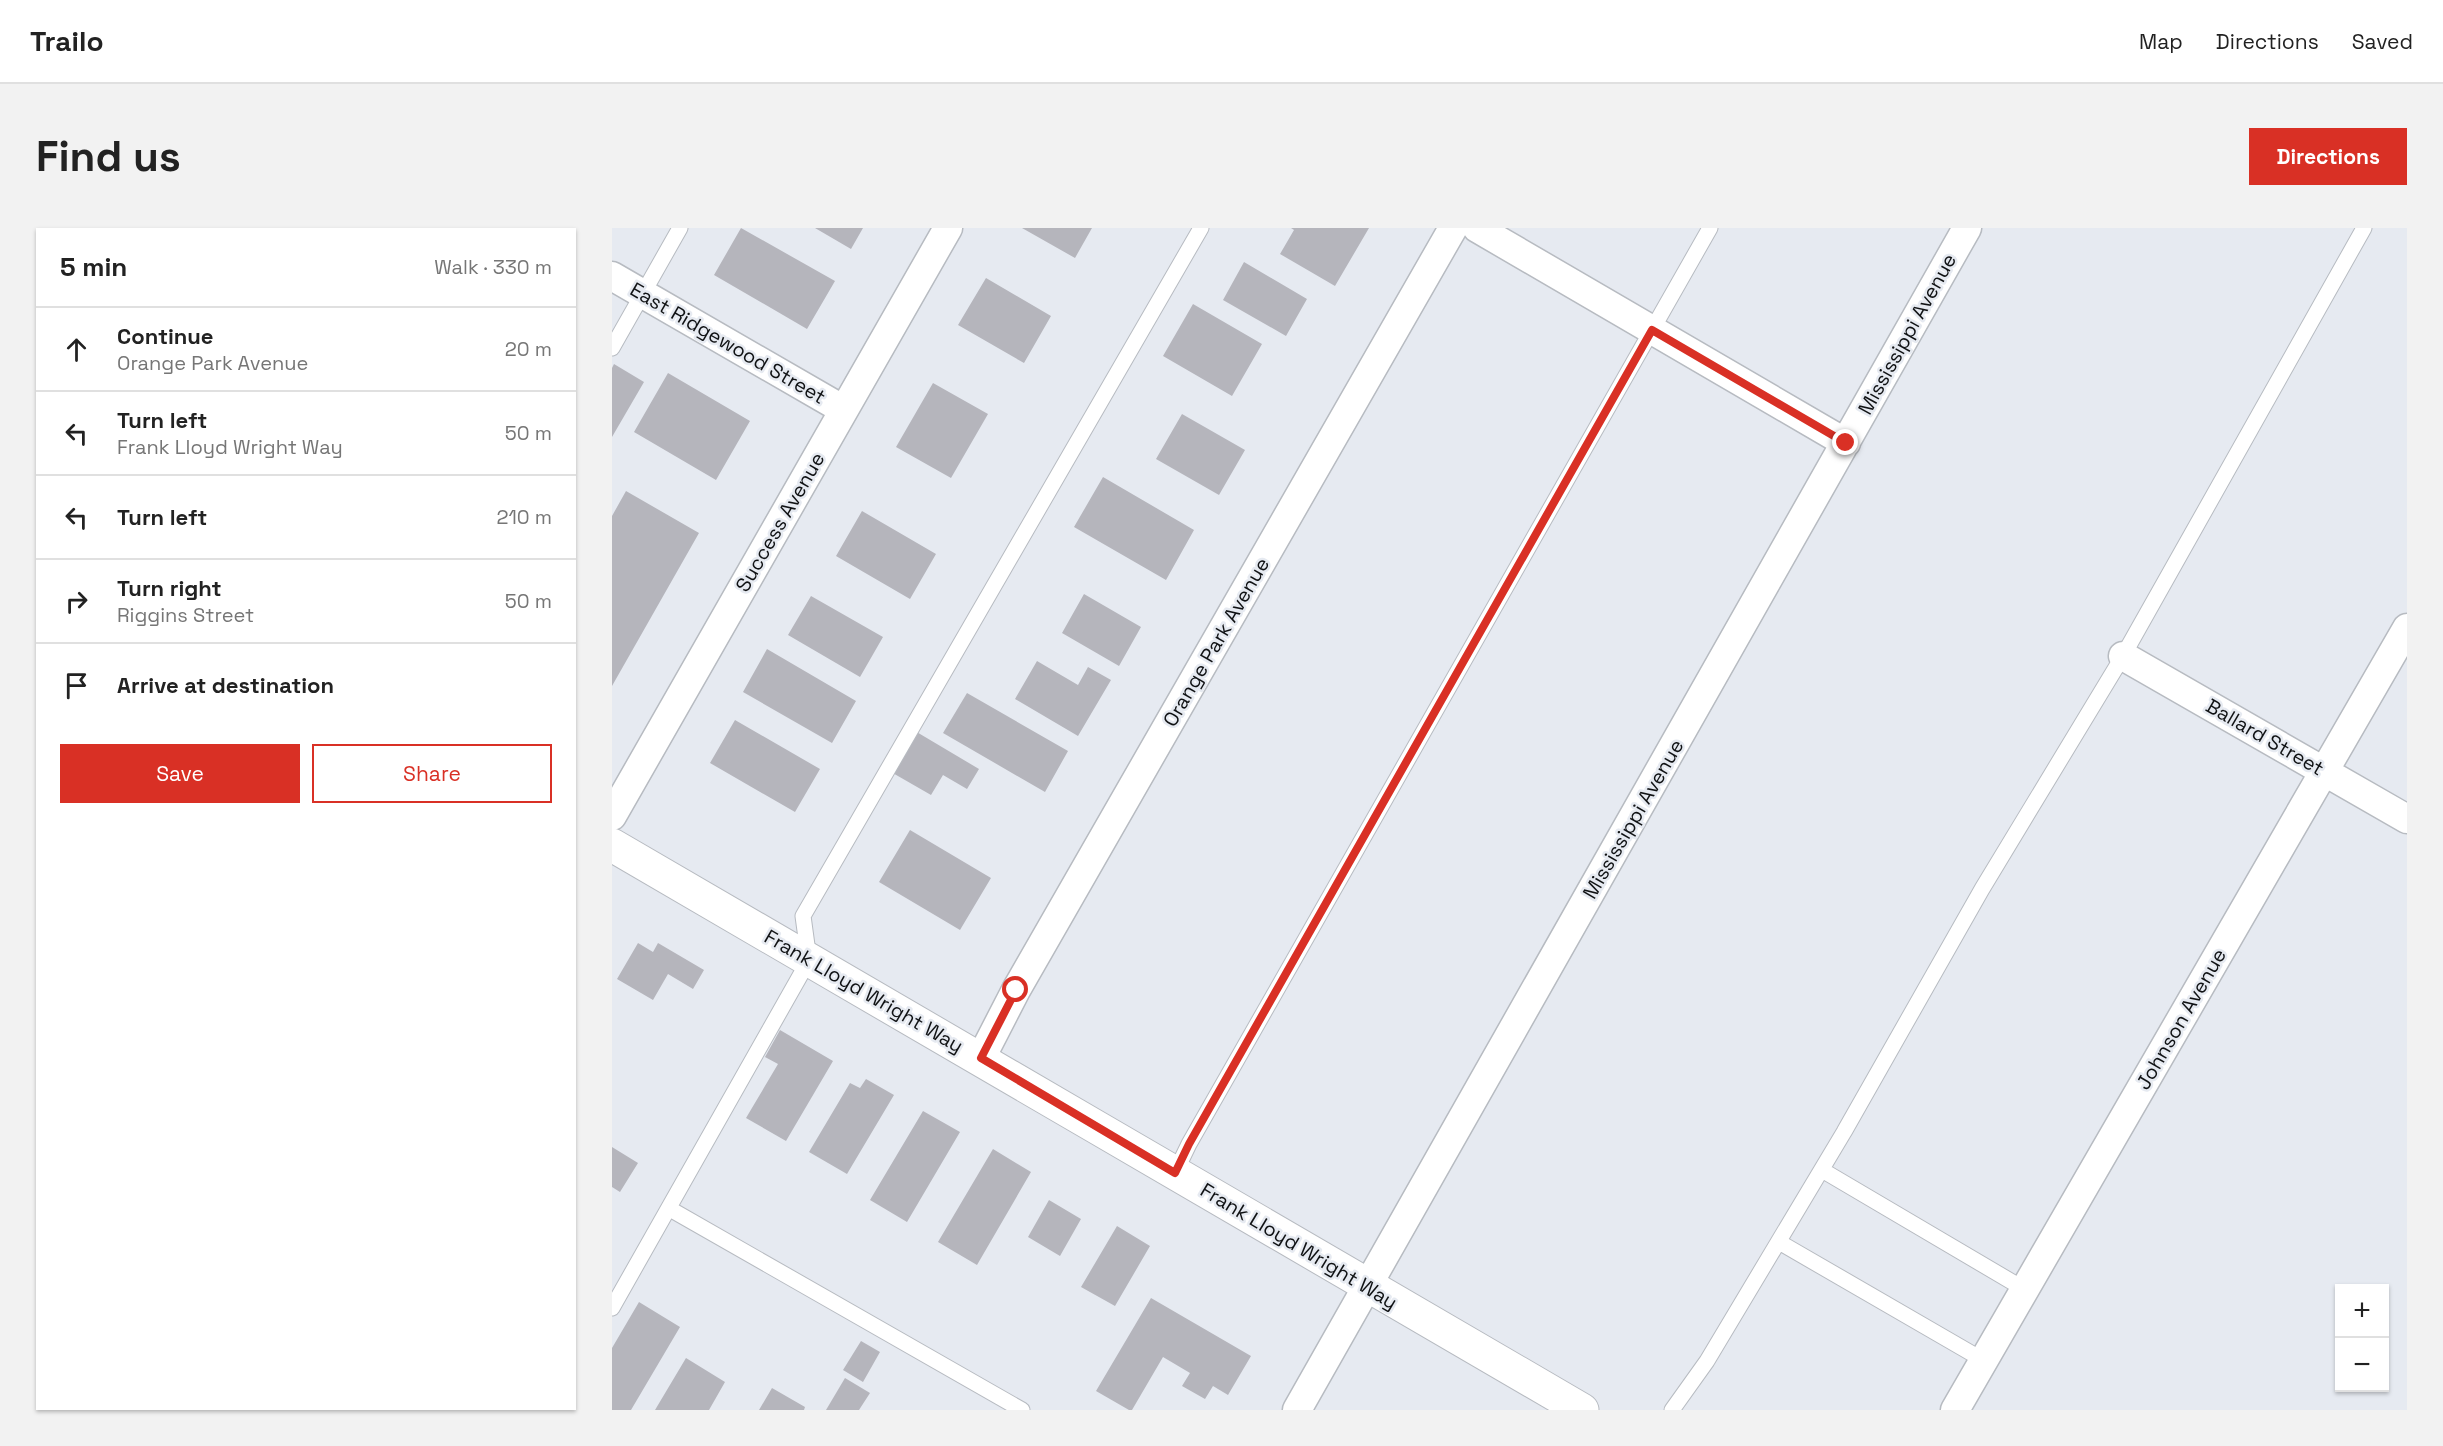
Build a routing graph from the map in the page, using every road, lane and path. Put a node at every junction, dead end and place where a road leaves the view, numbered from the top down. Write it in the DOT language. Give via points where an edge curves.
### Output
graph roads {
  1 [pos="680,228"];
  2 [pos="948,228"];
  3 [pos="1201,228"];
  4 [pos="1454,228"];
  5 [pos="1478,228"];
  6 [pos="1710,228"];
  7 [pos="1967,228"];
  8 [pos="2364,228"];
  9 [pos="612,276"];
  10 [pos="643,294"];
  11 [pos="1652,330"];
  12 [pos="612,348"];
  13 [pos="844,410"];
  14 [pos="1846,443"];
  15 [pos="2407,628"];
  16 [pos="2123,656"];
  17 [pos="2325,771"];
  18 [pos="612,816"];
  19 [pos="2407,819"];
  20 [pos="612,845"];
  21 [pos="809,960"];
  22 [pos="981,1058"];
  23 [pos="1821,1170"];
  24 [pos="1175,1173"];
  25 [pos="670,1209"];
  26 [pos="1779,1242"];
  27 [pos="1368,1287"];
  28 [pos="2025,1288"];
  29 [pos="612,1308"];
  30 [pos="1983,1360"];
  31 [pos="1022,1410"];
  32 [pos="1297,1410"];
  33 [pos="1582,1410"];
  34 [pos="1672,1410"];
  35 [pos="1954,1410"];
  1 -- 10 [label="lane"];
  2 -- 13 [label="street, Success Avenue"];
  3 -- 21 [label="lane" via="803,916"];
  4 -- 22 [label="street, Orange Park Avenue" via="1016,990"];
  5 -- 11 [label="street"];
  6 -- 11 [label="lane"];
  7 -- 14 [label="street, Mississippi Avenue"];
  8 -- 16 [label="lane"];
  9 -- 10 [label="street, East Ridgewood Street"];
  10 -- 12 [label="lane"];
  10 -- 13 [label="street, East Ridgewood Street"];
  11 -- 14 [label="street"];
  11 -- 24 [label="lane"];
  13 -- 18 [label="street, Success Avenue"];
  14 -- 27 [label="street, Mississippi Avenue"];
  15 -- 17 [label="street, Johnson Avenue"];
  16 -- 17 [label="street, Ballard Street"];
  16 -- 23 [label="lane" via="1982,889"];
  17 -- 19 [label="street, Ballard Street"];
  17 -- 28 [label="street, Johnson Avenue"];
  20 -- 21 [label="street, Frank Lloyd Wright Way"];
  21 -- 22 [label="street, Frank Lloyd Wright Way"];
  21 -- 25 [label="lane"];
  22 -- 24 [label="street, Frank Lloyd Wright Way"];
  23 -- 26 [label="lane"];
  23 -- 28 [label="lane"];
  24 -- 27 [label="street, Frank Lloyd Wright Way"];
  25 -- 29 [label="lane"];
  25 -- 31 [label="lane"];
  26 -- 30 [label="lane"];
  26 -- 34 [label="lane" via="1707,1361"];
  27 -- 32 [label="street, Mississippi Avenue"];
  27 -- 33 [label="street, Frank Lloyd Wright Way"];
  28 -- 30 [label="street, Johnson Avenue"];
  30 -- 35 [label="street, Johnson Avenue"];
}
